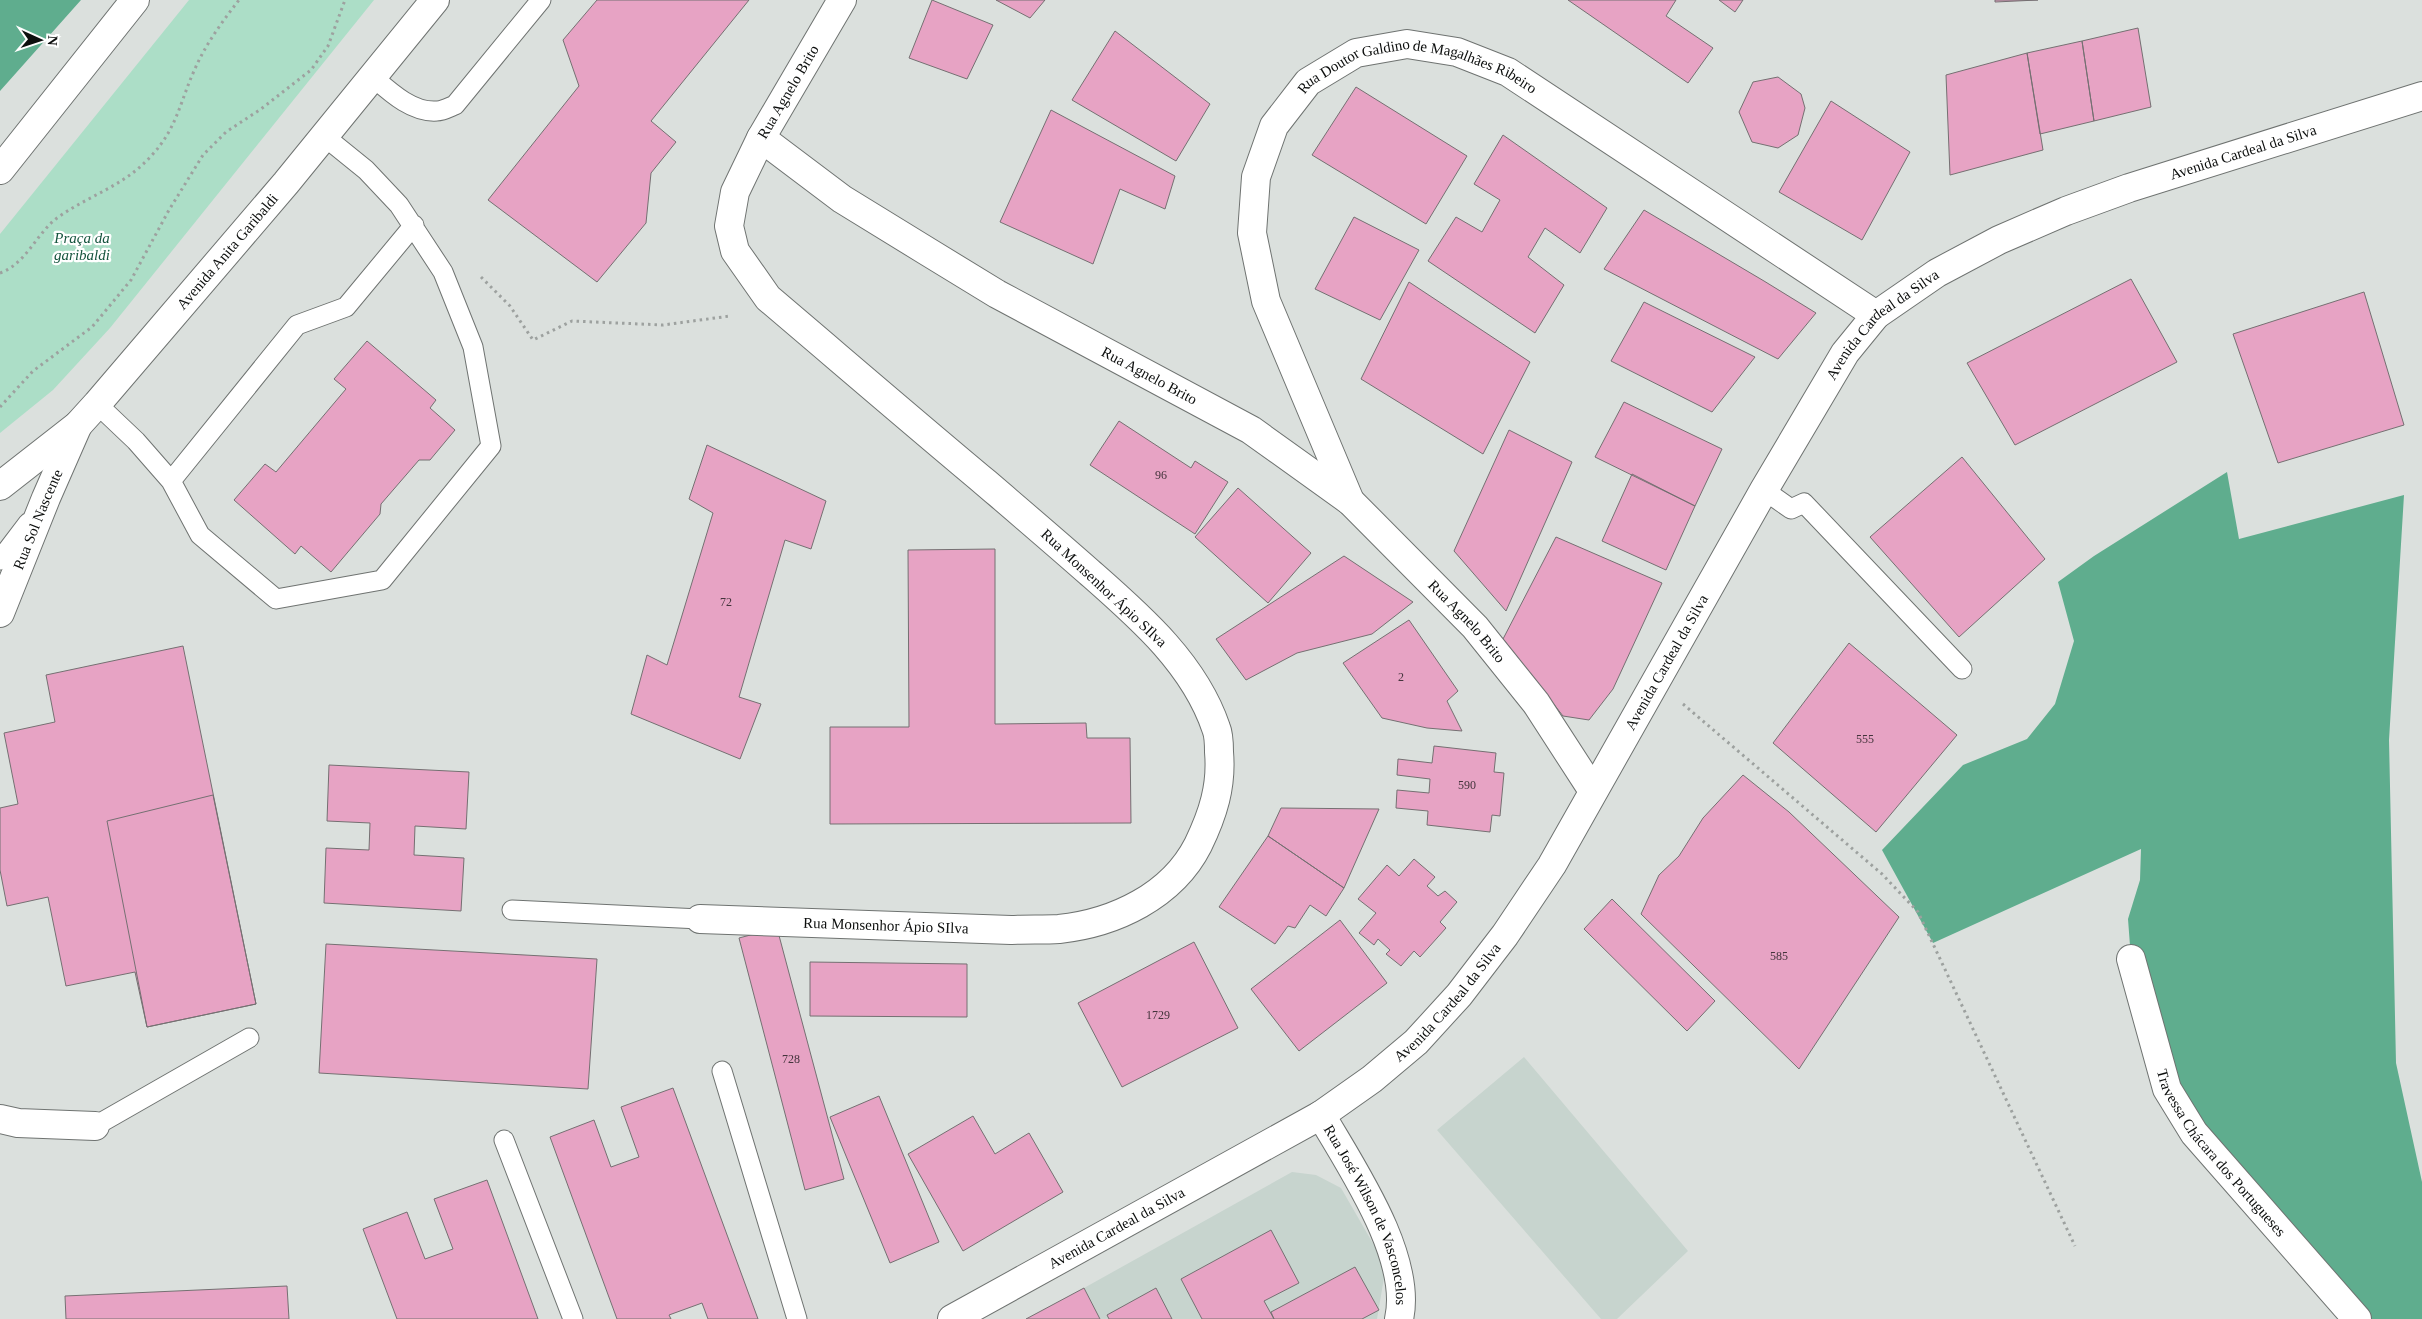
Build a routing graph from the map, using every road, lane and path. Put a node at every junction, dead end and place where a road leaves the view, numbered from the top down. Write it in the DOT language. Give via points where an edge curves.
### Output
graph roads {
  1 [pos="135,0"];
  2 [pos="238,0"];
  3 [pos="345,0"];
  4 [pos="435,0"];
  5 [pos="541,0"];
  6 [pos="842,0"];
  7 [pos="373,77"];
  8 [pos="2422,96"];
  9 [pos="324,136"];
  10 [pos="761,138"];
  11 [pos="0,170"];
  12 [pos="414,225"];
  13 [pos="475,271"];
  14 [pos="0,273"];
  15 [pos="1876,314"];
  16 [pos="730,316"];
  17 [pos="97,404"];
  18 [pos="0,407"];
  19 [pos="78,425"];
  20 [pos="171,481"];
  21 [pos="0,486"];
  22 [pos="1764,490"];
  23 [pos="46,498"];
  24 [pos="1350,501"];
  25 [pos="0,560"];
  26 [pos="0,613"];
  27 [pos="1962,669"];
  28 [pos="1656,681"];
  29 [pos="1592,791"];
  30 [pos="512,910"];
  31 [pos="700,919"];
  32 [pos="2131,959"];
  33 [pos="249,1038"];
  34 [pos="722,1071"];
  35 [pos="1321,1114"];
  36 [pos="0,1120"];
  37 [pos="96,1126"];
  38 [pos="504,1140"];
  39 [pos="2075,1246"];
  40 [pos="573,1319"];
  41 [pos="797,1319"];
  42 [pos="952,1319"];
  43 [pos="1399,1319"];
  44 [pos="2357,1319"];
  1 -- 11 [label="street"];
  2 -- 14 [label="path" via="194,71 170,131 152,156 126,179 57,218 27,252"];
  3 -- 18 [label="path" via="328,46 311,70 226,132 203,155 131,280 92,327 33,371"];
  4 -- 7 [label="street, Avenida Anita Garibaldi"];
  5 -- 7 [label="lane" via="455,106 436,111 414,106 396,97"];
  6 -- 10 [label="street, Rua Agnelo Brito"];
  7 -- 9 [label="street, Avenida Anita Garibaldi"];
  8 -- 15 [label="street, Avenida Cardeal da Silva" via="2129,188 2066,211 1998,240 1937,273"];
  9 -- 12 [label="lane" via="366,170 399,204"];
  9 -- 17 [label="street, Avenida Anita Garibaldi"];
  10 -- 24 [label="street, Rua Agnelo Brito" via="842,199 997,294 1251,430"];
  10 -- 31 [label="street, Rua Monsenhor Ápio SIlva" via="734,192 729,226 735,251 768,298 1048,536 1117,597 1170,650 1199,690 1217,730 1218,797 1191,859 1166,887 1136,906 1099,922 1059,929 1011,930"];
  12 -- 20 [label="lane" via="346,306 297,325"];
  12 -- 20 [label="lane" via="443,272 473,347 491,446 382,580 276,599 200,536"];
  13 -- 16 [label="path" via="510,306 533,340 572,321 663,325"];
  15 -- 22 [label="street, Avenida Cardeal da Silva" via="1845,353"];
  15 -- 24 [label="street, Rua Doutor Galdino de Magalhães Ribeiro" via="1508,72 1456,52 1407,44 1356,53 1308,82 1274,126 1256,177 1252,233 1266,301"];
  17 -- 19 [label="street, Avenida Anita Garibaldi"];
  17 -- 20 [label="lane"];
  19 -- 21 [label="street, Avenida Anita Garibaldi"];
  19 -- 23 [label="street, Rua Sol Nascente"];
  22 -- 27 [label="lane" via="1791,509 1804,503"];
  22 -- 28 [label="street, Avenida Cardeal da Silva"];
  23 -- 25 [label="lane"];
  23 -- 26 [label="street, Rua Sol Nascente"];
  24 -- 29 [label="street, Rua Agnelo Brito" via="1475,626 1536,703"];
  28 -- 29 [label="street, Avenida Cardeal da Silva"];
  28 -- 39 [label="path" via="1882,874 1918,912"];
  29 -- 35 [label="street, Avenida Cardeal da Silva" via="1552,865 1460,995 1416,1042 1372,1079"];
  30 -- 31 [label="lane"];
  32 -- 44 [label="street, Travessa Chácara dos Portugueses" via="2167,1089 2194,1132"];
  33 -- 37 [label="lane"];
  34 -- 41 [label="lane"];
  35 -- 42 [label="street, Avenida Cardeal da Silva"];
  35 -- 43 [label="street, Rua José Wilson de Vasconcelos" via="1373,1208 1393,1253 1402,1285"];
  36 -- 37 [label="street"];
  38 -- 40 [label="lane"];
}
